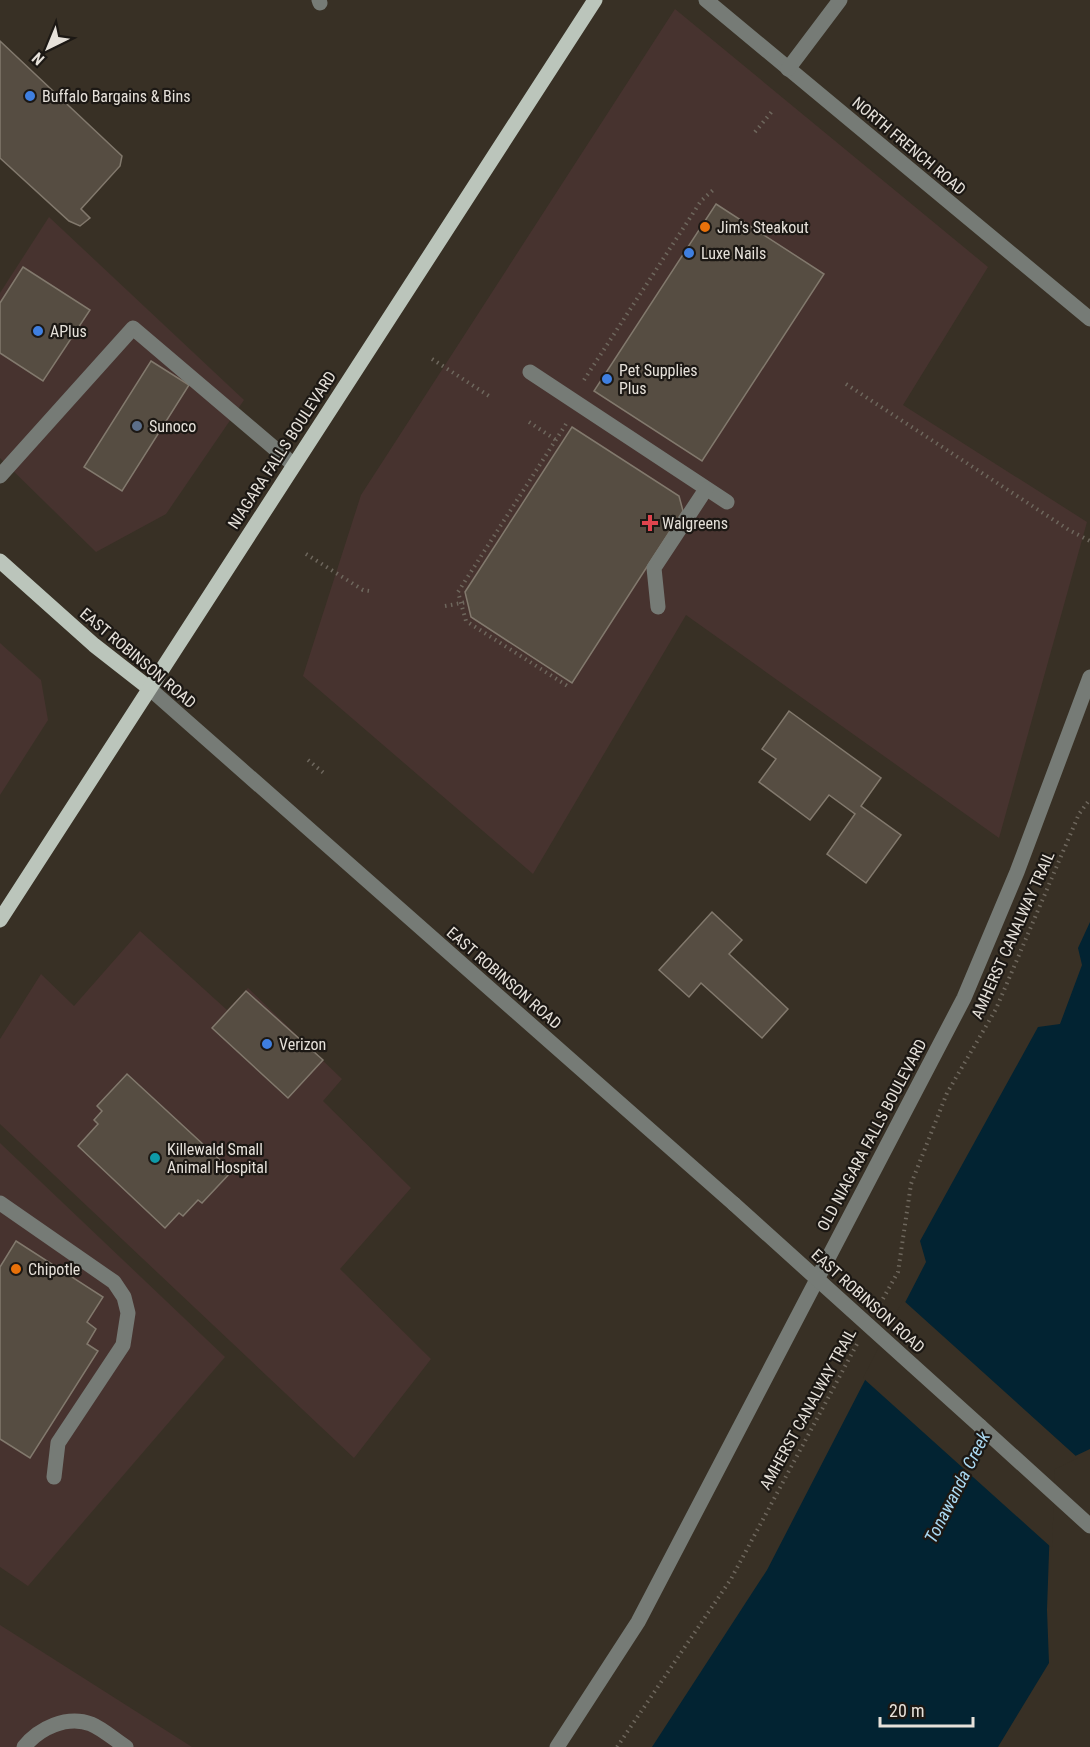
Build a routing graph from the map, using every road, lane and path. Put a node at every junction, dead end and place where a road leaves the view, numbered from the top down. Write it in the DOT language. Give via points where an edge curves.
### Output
graph roads {
  1 [pos="595,0"];
  2 [pos="706,0"];
  3 [pos="840,0"];
  4 [pos="788,69"];
  5 [pos="774,109"];
  6 [pos="755,132"];
  7 [pos="713,190"];
  8 [pos="1090,319"];
  9 [pos="432,359"];
  10 [pos="530,372"];
  11 [pos="583,382"];
  12 [pos="846,384"];
  13 [pos="489,396"];
  14 [pos="529,422"];
  15 [pos="567,424"];
  16 [pos="556,440"];
  17 [pos="294,465"];
  18 [pos="0,476"];
  19 [pos="706,489"];
  20 [pos="727,502"];
  21 [pos="1090,541"];
  22 [pos="306,554"];
  23 [pos="0,561"];
  24 [pos="370,591"];
  25 [pos="467,602"];
  26 [pos="461,603"];
  27 [pos="445,606"];
  28 [pos="658,608"];
  29 [pos="1090,677"];
  30 [pos="569,687"];
  31 [pos="149,688"];
  32 [pos="308,760"];
  33 [pos="324,774"];
  34 [pos="1090,799"];
  35 [pos="0,920"];
  36 [pos="0,1203"];
  37 [pos="874,1313"];
  38 [pos="863,1334"];
  39 [pos="54,1477"];
  40 [pos="1090,1526"];
  41 [pos="24,1747"];
  42 [pos="126,1747"];
  43 [pos="557,1747"];
  44 [pos="617,1747"];
  1 -- 17 [label="main road, NIAGARA FALLS BOULEVARD"];
  2 -- 4 [label="street, NORTH FRENCH ROAD"];
  3 -- 4 [label="street"];
  4 -- 8 [label="street, NORTH FRENCH ROAD"];
  5 -- 6 [label="path"];
  7 -- 11 [label="path" via="701,201"];
  9 -- 13 [label="path"];
  10 -- 19 [label="street"];
  12 -- 21 [label="path"];
  14 -- 16 [label="path"];
  15 -- 16 [label="path"];
  16 -- 26 [label="path" via="458,592"];
  17 -- 18 [label="street" via="133,328"];
  17 -- 31 [label="main road, NIAGARA FALLS BOULEVARD"];
  19 -- 20 [label="street"];
  19 -- 28 [label="street" via="654,568"];
  22 -- 24 [label="path"];
  23 -- 31 [label="main road, EAST ROBINSON ROAD"];
  25 -- 26 [label="path"];
  26 -- 27 [label="path"];
  26 -- 30 [label="path" via="466,621"];
  29 -- 43 [label="street, OLD NIAGARA FALLS BOULEVARD" via="1017,872 964,998 638,1622"];
  31 -- 35 [label="main road, NIAGARA FALLS BOULEVARD"];
  31 -- 40 [label="street, EAST ROBINSON ROAD, bridge" via="734,1204"];
  32 -- 33 [label="path"];
  34 -- 37 [label="path, AMHERST CANALWAY TRAIL" via="1079,814 996,1009 947,1093 911,1184 898,1272"];
  36 -- 39 [label="street" via="114,1282 128,1313 123,1345 58,1443"];
  38 -- 44 [label="path, AMHERST CANALWAY TRAIL" via="731,1579"];
  41 -- 42 [label="street" via="45,1729 75,1722 91,1724"];
}
